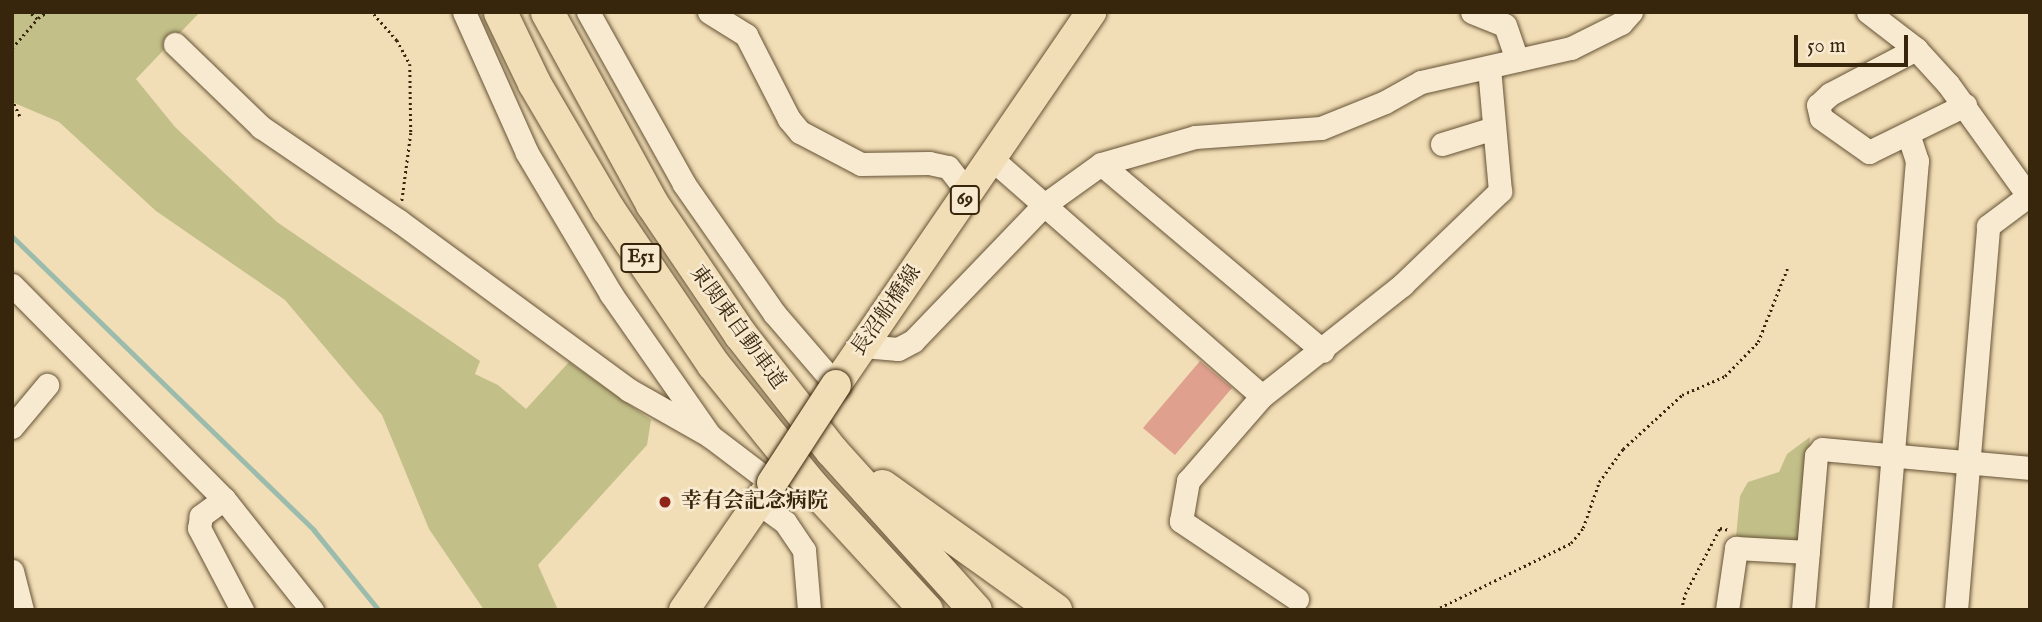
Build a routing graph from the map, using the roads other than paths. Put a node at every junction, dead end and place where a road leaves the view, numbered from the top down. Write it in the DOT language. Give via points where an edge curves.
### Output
graph roads {
  1 [pos="464,12"];
  2 [pos="500,12"];
  3 [pos="549,12"];
  4 [pos="588,12"];
  5 [pos="709,12"];
  6 [pos="1091,12"];
  7 [pos="1472,12"];
  8 [pos="1631,12"];
  9 [pos="1868,12"];
  10 [pos="175,44"];
  11 [pos="1916,49"];
  12 [pos="1517,60"];
  13 [pos="1489,66"];
  14 [pos="1965,105"];
  15 [pos="1491,129"];
  16 [pos="1908,134"];
  17 [pos="1442,144"];
  18 [pos="992,159"];
  19 [pos="1101,164"];
  20 [pos="969,194"];
  21 [pos="2029,197"];
  22 [pos="1044,205"];
  23 [pos="12,285"];
  24 [pos="863,346"];
  25 [pos="1323,351"];
  26 [pos="47,385"];
  27 [pos="836,386"];
  28 [pos="1262,396"];
  29 [pos="12,427"];
  30 [pos="710,436"];
  31 [pos="831,450"];
  32 [pos="1894,455"];
  33 [pos="1969,462"];
  34 [pos="2030,468"];
  35 [pos="811,485"];
  36 [pos="766,494"];
  37 [pos="224,499"];
  38 [pos="1808,552"];
  39 [pos="12,571"];
  40 [pos="1297,599"];
  41 [pos="22,610"];
  42 [pos="242,610"];
  43 [pos="312,610"];
  44 [pos="684,610"];
  45 [pos="809,610"];
  46 [pos="906,610"];
  47 [pos="926,610"];
  48 [pos="975,610"];
  49 [pos="1055,610"];
  50 [pos="1727,610"];
  51 [pos="1803,610"];
  52 [pos="1880,610"];
  53 [pos="1956,610"];
  1 -- 30 [label="street" via="492,83 563,217"];
  2 -- 35 [label="highway, 東関東自動車道 / E51" via="534,83 621,229 713,364"];
  3 -- 31 [label="highway, 東関東自動車道 / E51" via="574,65 693,268"];
  4 -- 27 [label="street" via="684,184 774,313"];
  5 -- 20 [label="street" via="746,35 800,132 861,164 948,167"];
  6 -- 18 [label="main road, 長沼船橋線 / 69"];
  7 -- 12 [label="street" via="1505,26"];
  8 -- 12 [label="street" via="1621,23 1572,48"];
  9 -- 11 [label="street"];
  10 -- 30 [label="street" via="261,127 399,221 629,390"];
  11 -- 14 [label="street"];
  11 -- 16 [label="street" via="1830,94 1818,105 1821,118 1861,150 1876,151"];
  12 -- 13 [label="street"];
  13 -- 15 [label="street"];
  13 -- 19 [label="street" via="1421,82 1321,128 1195,137"];
  14 -- 16 [label="street"];
  14 -- 21 [label="street"];
  15 -- 17 [label="street"];
  15 -- 25 [label="street" via="1500,191 1402,285"];
  16 -- 32 [label="street" via="1917,161"];
  18 -- 20 [label="main road, 長沼船橋線 / 69"];
  18 -- 22 [label="street"];
  19 -- 22 [label="street"];
  19 -- 25 [label="street"];
  20 -- 24 [label="main road, 長沼船橋線 / 69"];
  21 -- 33 [label="street" via="1988,226"];
  22 -- 24 [label="street" via="913,341 898,349"];
  22 -- 28 [label="street"];
  23 -- 37 [label="street"];
  24 -- 27 [label="main road, 長沼船橋線 / 69"];
  25 -- 28 [label="street"];
  26 -- 29 [label="street"];
  27 -- 36 [label="main road, 長沼船橋線 / 69, bridge"];
  28 -- 40 [label="street" via="1188,481 1181,521"];
  30 -- 36 [label="street"];
  31 -- 48 [label="highway, 東関東自動車道 / E51"];
  31 -- 49 [label="highway"];
  32 -- 33 [label="street"];
  32 -- 38 [label="street" via="1822,449 1816,456"];
  32 -- 52 [label="street"];
  33 -- 34 [label="street"];
  33 -- 53 [label="street"];
  35 -- 46 [label="highway" via="850,544"];
  35 -- 47 [label="highway, 東関東自動車道 / E51"];
  36 -- 44 [label="main road, 長沼船橋線 / 69"];
  36 -- 45 [label="street" via="804,550"];
  37 -- 42 [label="street" via="201,516 200,528"];
  37 -- 43 [label="street"];
  38 -- 50 [label="street" via="1736,548"];
  38 -- 51 [label="street"];
  39 -- 41 [label="street"];
}
